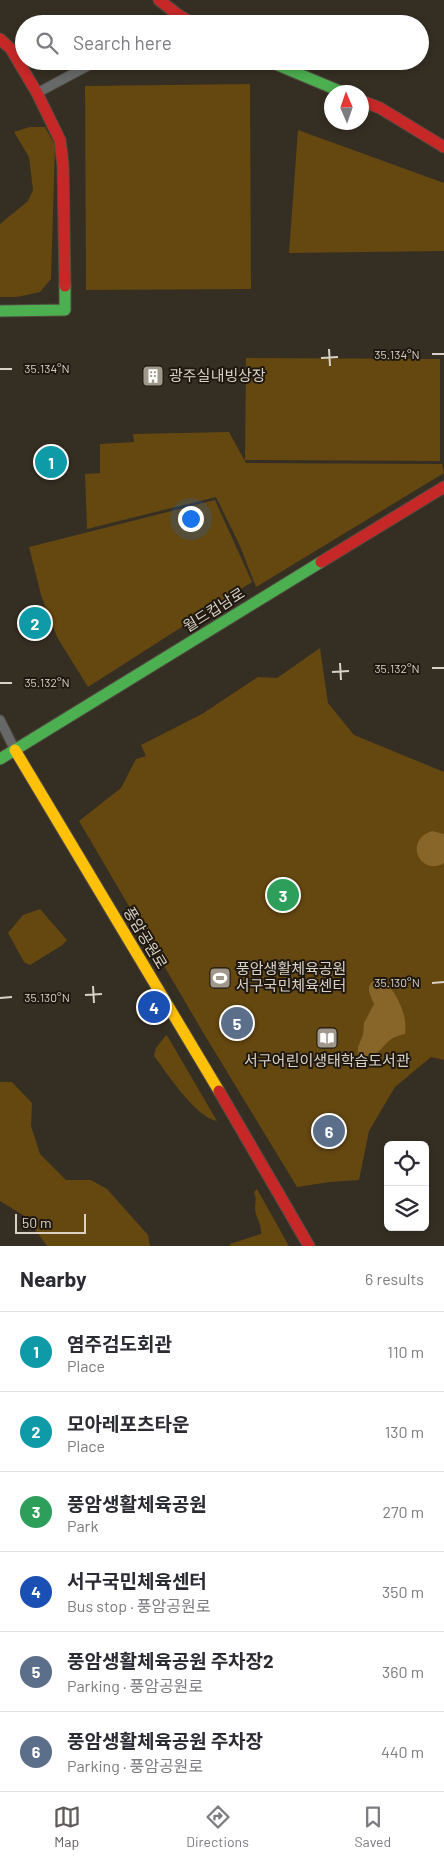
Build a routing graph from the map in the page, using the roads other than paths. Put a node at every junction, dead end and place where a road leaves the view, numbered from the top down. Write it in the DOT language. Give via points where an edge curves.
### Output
graph roads {
  1 [pos="159,0"];
  2 [pos="177,14"];
  3 [pos="0,39"];
  4 [pos="15,57"];
  5 [pos="23,70"];
  6 [pos="80,70"];
  7 [pos="289,70"];
  8 [pos="325,85"];
  9 [pos="37,93"];
  10 [pos="369,104"];
  11 [pos="444,146"];
  12 [pos="0,310"];
  13 [pos="444,487"];
  14 [pos="0,720"];
  15 [pos="14,750"];
  16 [pos="0,759"];
  17 [pos="310,1246"];
  1 -- 2 [label="street"];
  3 -- 4 [label="street"];
  5 -- 9 [label="street"];
  6 -- 9 [label="street"];
  7 -- 8 [label="street"];
  9 -- 12 [label="street" via="62,151 65,310"];
  10 -- 11 [label="street"];
  13 -- 15 [label="street, 월드컵남로"];
  14 -- 15 [label="street"];
  15 -- 16 [label="street, 월드컵남로"];
  15 -- 17 [label="street, 풍암공원로" via="187,1035"];
}
